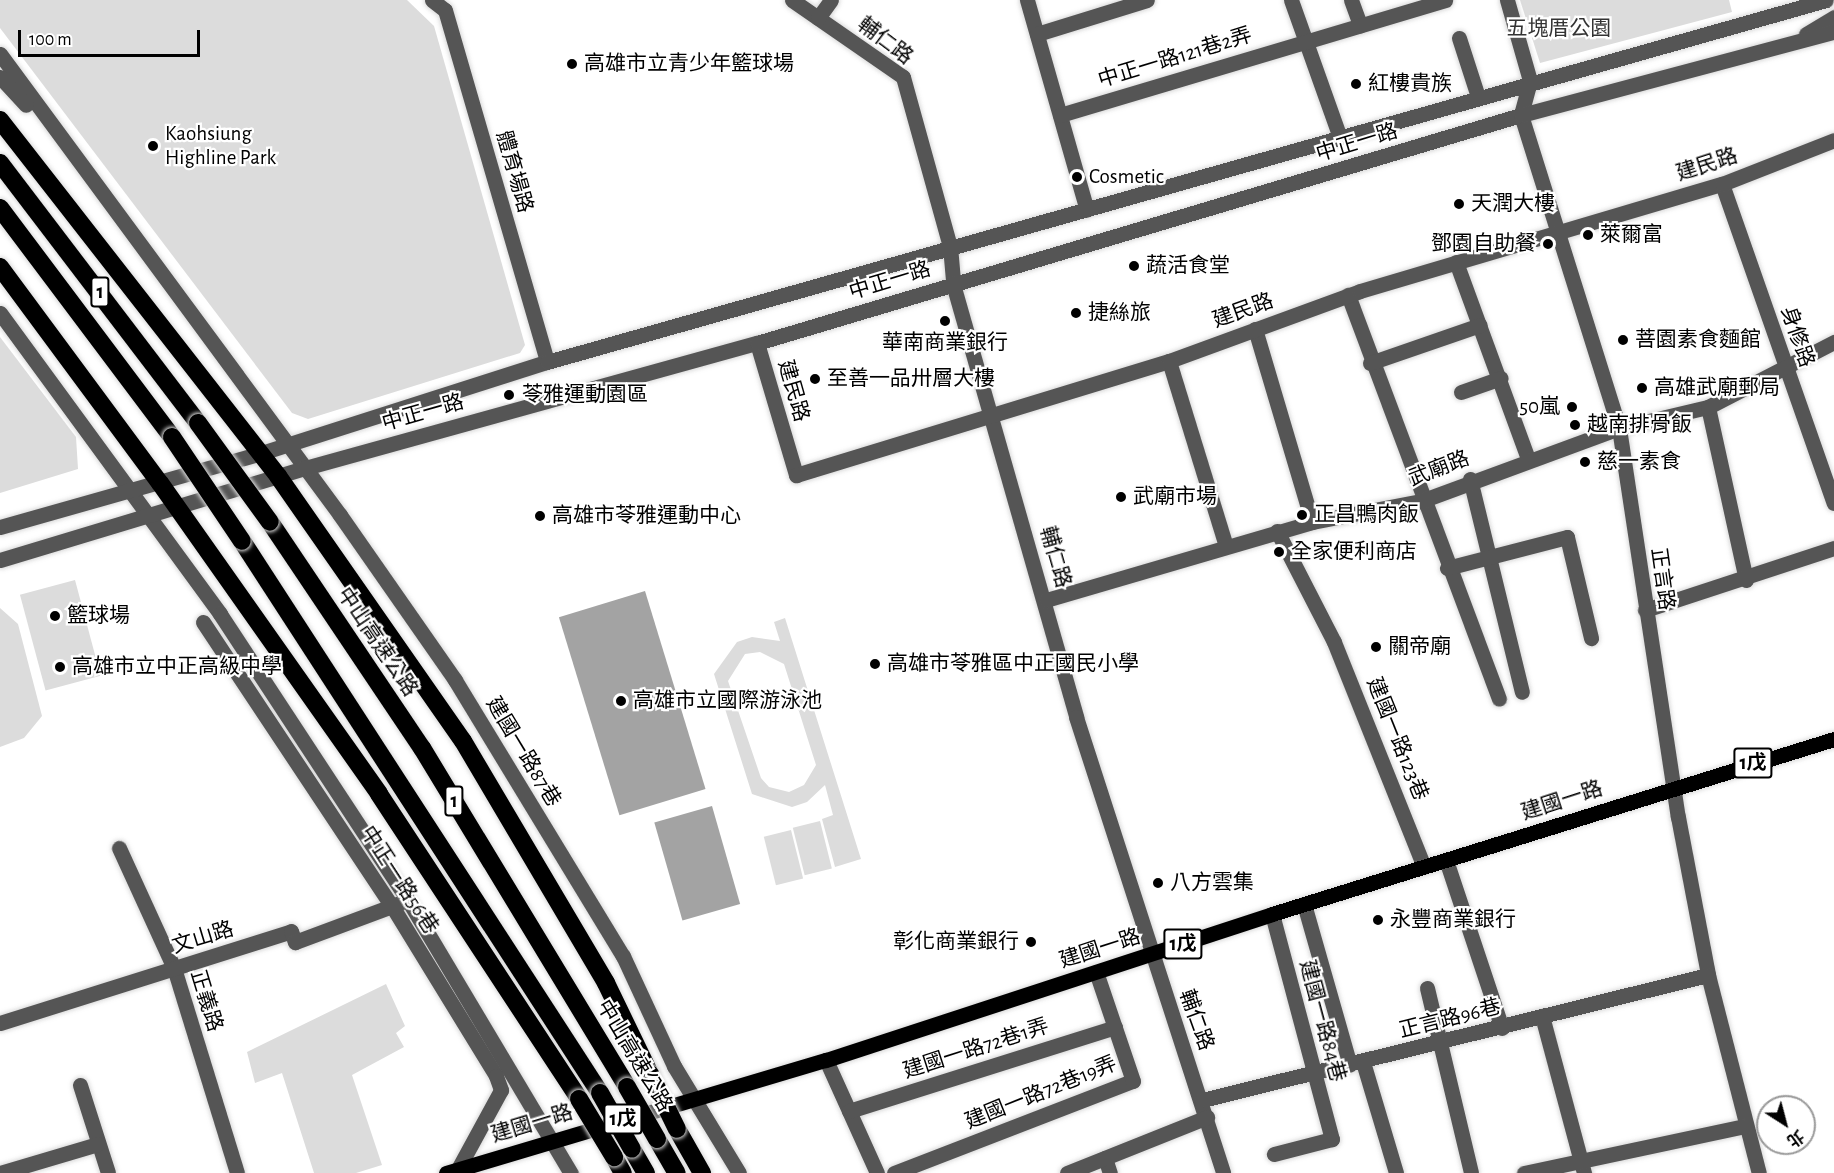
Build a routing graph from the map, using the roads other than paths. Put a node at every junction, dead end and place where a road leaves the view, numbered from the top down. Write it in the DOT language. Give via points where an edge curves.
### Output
graph roads {
  1 [pos="432,0"];
  2 [pos="792,0"];
  3 [pos="831,0"];
  4 [pos="1027,0"];
  5 [pos="1147,0"];
  6 [pos="1291,0"];
  7 [pos="1351,0"];
  8 [pos="1445,0"];
  9 [pos="1507,0"];
  10 [pos="448,5"];
  11 [pos="1831,7"];
  12 [pos="818,18"];
  13 [pos="1360,25"];
  14 [pos="1834,32"];
  15 [pos="1037,34"];
  16 [pos="1459,38"];
  17 [pos="1303,41"];
  18 [pos="1794,42"];
  19 [pos="0,54"];
  20 [pos="0,77"];
  21 [pos="1530,81"];
  22 [pos="1478,98"];
  23 [pos="1060,115"];
  24 [pos="1521,115"];
  25 [pos="0,120"];
  26 [pos="1339,135"];
  27 [pos="1834,140"];
  28 [pos="0,163"];
  29 [pos="1722,184"];
  30 [pos="96,187"];
  31 [pos="0,208"];
  32 [pos="1087,210"];
  33 [pos="1558,231"];
  34 [pos="950,246"];
  35 [pos="1456,262"];
  36 [pos="0,267"];
  37 [pos="953,284"];
  38 [pos="1348,295"];
  39 [pos="0,314"];
  40 [pos="1480,325"];
  41 [pos="1255,328"];
  42 [pos="1834,342"];
  43 [pos="757,343"];
  44 [pos="1169,361"];
  45 [pos="547,362"];
  46 [pos="1370,363"];
  47 [pos="1786,369"];
  48 [pos="1501,378"];
  49 [pos="1461,392"];
  50 [pos="1708,407"];
  51 [pos="991,413"];
  52 [pos="1618,428"];
  53 [pos="289,444"];
  54 [pos="261,453"];
  55 [pos="1528,459"];
  56 [pos="305,468"];
  57 [pos="278,476"];
  58 [pos="1470,479"];
  59 [pos="160,483"];
  60 [pos="134,490"];
  61 [pos="1421,501"];
  62 [pos="1834,503"];
  63 [pos="177,506"];
  64 [pos="151,515"];
  65 [pos="1312,522"];
  66 [pos="0,526"];
  67 [pos="1277,531"];
  68 [pos="1226,546"];
  69 [pos="1834,548"];
  70 [pos="0,560"];
  71 [pos="1485,560"];
  72 [pos="1447,568"];
  73 [pos="1746,580"];
  74 [pos="1046,600"];
  75 [pos="1645,610"];
  76 [pos="203,622"];
  77 [pos="1591,638"];
  78 [pos="1522,692"];
  79 [pos="1499,699"];
  80 [pos="1834,739"];
  81 [pos="1672,786"];
  82 [pos="119,848"];
  83 [pos="1446,860"];
  84 [pos="1424,867"];
  85 [pos="408,900"];
  86 [pos="1304,904"];
  87 [pos="392,906"];
  88 [pos="1272,914"];
  89 [pos="1150,955"];
  90 [pos="174,968"];
  91 [pos="1096,972"];
  92 [pos="1708,975"];
  93 [pos="1427,988"];
  94 [pos="1542,1016"];
  95 [pos="0,1023"];
  96 [pos="1115,1027"];
  97 [pos="1502,1028"];
  98 [pos="1443,1043"];
  99 [pos="826,1060"];
  100 [pos="1356,1064"];
  101 [pos="1315,1073"];
  102 [pos="80,1085"];
  103 [pos="693,1099"];
  104 [pos="1202,1100"];
  105 [pos="849,1111"];
  106 [pos="1207,1117"];
  107 [pos="1745,1126"];
  108 [pos="553,1139"];
  109 [pos="98,1144"];
  110 [pos="1274,1154"];
  111 [pos="1581,1157"];
  112 [pos="1105,1158"];
  113 [pos="452,1171"];
  114 [pos="0,1173"];
  115 [pos="108,1173"];
  116 [pos="237,1173"];
  117 [pos="571,1173"];
  118 [pos="623,1173"];
  119 [pos="646,1173"];
  120 [pos="677,1173"];
  121 [pos="702,1173"];
  122 [pos="739,1173"];
  123 [pos="877,1173"];
  124 [pos="894,1173"];
  125 [pos="1067,1173"];
  126 [pos="1110,1173"];
  127 [pos="1223,1173"];
  128 [pos="1396,1173"];
  129 [pos="1471,1173"];
  130 [pos="1524,1173"];
  131 [pos="1584,1173"];
  132 [pos="1759,1173"];
  1 -- 10 [label="street, 體育場路"];
  2 -- 12 [label="street, 輔仁路"];
  3 -- 12 [label="street"];
  4 -- 15 [label="street"];
  5 -- 15 [label="street"];
  6 -- 17 [label="street"];
  7 -- 13 [label="street"];
  8 -- 13 [label="street, 中正一路121巷2弄"];
  9 -- 21 [label="street"];
  10 -- 45 [label="street, 體育場路"];
  11 -- 18 [label="street, 中正一路"];
  11 -- 21 [label="street, 中正一路" via="1786,11"];
  12 -- 34 [label="street, 輔仁路" via="903,77"];
  13 -- 17 [label="street, 中正一路121巷2弄"];
  14 -- 18 [label="street, 中正一路"];
  15 -- 23 [label="street"];
  16 -- 22 [label="street"];
  17 -- 23 [label="street, 中正一路121巷2弄"];
  17 -- 26 [label="street"];
  18 -- 24 [label="street, 中正一路"];
  19 -- 30 [label="street"];
  20 -- 30 [label="street"];
  21 -- 22 [label="street, 中正一路"];
  21 -- 24 [label="street"];
  22 -- 26 [label="street, 中正一路"];
  23 -- 32 [label="street"];
  24 -- 33 [label="street, 正言路"];
  24 -- 37 [label="street, 中正一路"];
  25 -- 54 [label="highway"];
  26 -- 32 [label="street, 中正一路"];
  27 -- 29 [label="street, 建民路"];
  28 -- 120 [label="highway, 中山高速公路 / 1, bridge" via="270,522 422,748"];
  29 -- 33 [label="street, 建民路"];
  29 -- 47 [label="street, 身修路"];
  30 -- 53 [label="street, 建國一路87巷"];
  31 -- 119 [label="highway, 1, bridge" via="172,437 242,541 600,1094"];
  32 -- 34 [label="street, 中正一路"];
  33 -- 35 [label="street, 建民路"];
  33 -- 52 [label="street, 正言路"];
  34 -- 37 [label="street, 輔仁路"];
  34 -- 45 [label="street, 中正一路"];
  35 -- 38 [label="street, 建民路"];
  35 -- 40 [label="street"];
  36 -- 59 [label="highway"];
  37 -- 43 [label="street, 中正一路"];
  37 -- 51 [label="street, 輔仁路"];
  38 -- 41 [label="street, 建民路"];
  38 -- 46 [label="street"];
  39 -- 60 [label="street"];
  40 -- 46 [label="street"];
  40 -- 48 [label="street"];
  41 -- 44 [label="street, 建民路"];
  41 -- 65 [label="street"];
  42 -- 47 [label="street, 武廟路"];
  43 -- 51 [label="street, 建民路" via="796,475"];
  43 -- 56 [label="street, 中正一路"];
  44 -- 51 [label="street, 建民路"];
  44 -- 68 [label="street"];
  45 -- 53 [label="street, 中正一路"];
  46 -- 61 [label="street"];
  47 -- 50 [label="street, 武廟路"];
  47 -- 62 [label="street, 身修路"];
  48 -- 49 [label="street"];
  48 -- 55 [label="street"];
  50 -- 52 [label="street, 武廟路"];
  50 -- 73 [label="street"];
  51 -- 74 [label="street, 輔仁路"];
  52 -- 55 [label="street, 武廟路"];
  52 -- 75 [label="street, 正言路"];
  53 -- 54 [label="street, 中正一路"];
  53 -- 56 [label="street, 建國一路87巷"];
  54 -- 57 [label="highway"];
  54 -- 59 [label="street, 中正一路"];
  55 -- 58 [label="street, 武廟路"];
  56 -- 57 [label="street, 中正一路"];
  56 -- 103 [label="street, 建國一路87巷" via="455,680 623,957"];
  57 -- 63 [label="street, 中正一路"];
  57 -- 121 [label="highway, bridge" via="463,741 606,983"];
  58 -- 61 [label="street, 武廟路"];
  58 -- 71 [label="street"];
  59 -- 60 [label="street, 中正一路"];
  59 -- 63 [label="highway"];
  60 -- 64 [label="street"];
  60 -- 66 [label="street, 中正一路"];
  61 -- 65 [label="street, 武廟路"];
  61 -- 72 [label="street"];
  63 -- 64 [label="street, 中正一路"];
  63 -- 118 [label="highway, bridge" via="379,794"];
  64 -- 70 [label="street, 中正一路"];
  64 -- 85 [label="street"];
  65 -- 67 [label="street, 武廟路"];
  67 -- 68 [label="street, 武廟路"];
  67 -- 84 [label="street, 建國一路123巷" via="1334,642"];
  68 -- 74 [label="street, 武廟路"];
  69 -- 73 [label="street"];
  71 -- 72 [label="street"];
  71 -- 77 [label="street" via="1567,537"];
  71 -- 78 [label="street"];
  72 -- 79 [label="street"];
  73 -- 75 [label="street"];
  74 -- 89 [label="street, 輔仁路"];
  75 -- 81 [label="street, 正言路"];
  76 -- 87 [label="street, 中正一路56巷"];
  80 -- 81 [label="main road, 建國一路 / 1戊"];
  81 -- 83 [label="main road, 建國一路 / 1戊"];
  81 -- 92 [label="street, 正言路"];
  82 -- 90 [label="street, 正義路"];
  83 -- 84 [label="main road, 建國一路 / 1戊"];
  83 -- 97 [label="street"];
  84 -- 86 [label="main road, 建國一路 / 1戊"];
  85 -- 87 [label="street, 文山路"];
  85 -- 108 [label="street"];
  86 -- 88 [label="main road, 建國一路 / 1戊"];
  86 -- 100 [label="street"];
  87 -- 90 [label="street, 文山路" via="295,942 291,931"];
  87 -- 113 [label="street, 中正一路56巷" via="501,1090"];
  88 -- 89 [label="main road, 建國一路 / 1戊"];
  88 -- 101 [label="street, 建國一路84巷"];
  89 -- 91 [label="main road, 建國一路 / 1戊"];
  89 -- 104 [label="street, 輔仁路"];
  90 -- 95 [label="street, 文山路"];
  90 -- 116 [label="street, 正義路"];
  91 -- 96 [label="street, 建國一路72巷19弄"];
  91 -- 99 [label="main road, 建國一路 / 1戊"];
  92 -- 94 [label="street, 正言路96巷"];
  92 -- 107 [label="street, 正言路"];
  93 -- 98 [label="street"];
  94 -- 97 [label="street, 正言路96巷"];
  94 -- 111 [label="street"];
  96 -- 105 [label="street, 建國一路72巷1弄"];
  96 -- 124 [label="street, 建國一路72巷19弄" via="1133,1082"];
  97 -- 98 [label="street, 正言路96巷"];
  98 -- 100 [label="street, 正言路96巷"];
  98 -- 129 [label="street"];
  99 -- 103 [label="main road, 建國一路 / 1戊"];
  99 -- 105 [label="street"];
  100 -- 101 [label="street, 正言路96巷"];
  100 -- 128 [label="street"];
  101 -- 104 [label="street, 正言路96巷"];
  101 -- 110 [label="street, 建國一路84巷" via="1332,1138"];
  102 -- 109 [label="street"];
  103 -- 108 [label="main road, 建國一路 / 1戊"];
  103 -- 122 [label="street, 建國一路87巷"];
  104 -- 106 [label="street, 輔仁路"];
  105 -- 123 [label="street"];
  106 -- 112 [label="street"];
  106 -- 127 [label="street, 輔仁路"];
  107 -- 111 [label="street"];
  107 -- 132 [label="street, 正言路"];
  108 -- 113 [label="main road, 建國一路 / 1戊"];
  108 -- 117 [label="street"];
  109 -- 114 [label="street"];
  109 -- 115 [label="street"];
  111 -- 130 [label="street"];
  111 -- 131 [label="street"];
  112 -- 125 [label="street"];
  112 -- 126 [label="street"];
}
